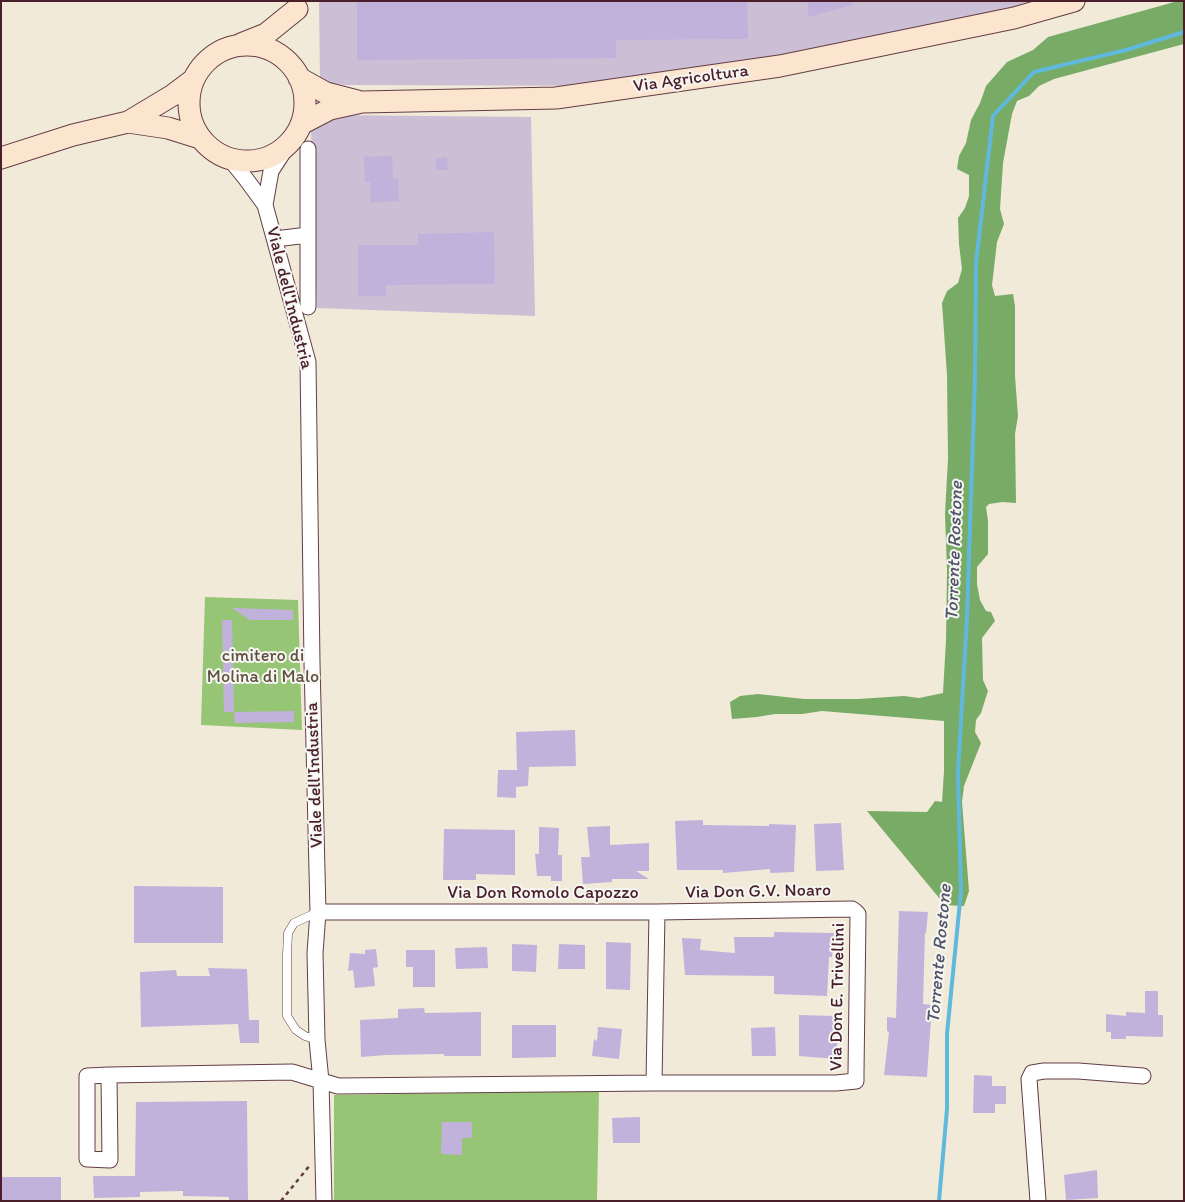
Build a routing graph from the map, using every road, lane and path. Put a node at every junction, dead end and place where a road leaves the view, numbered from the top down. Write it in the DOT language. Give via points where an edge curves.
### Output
graph roads {
  1 [pos="1074,1"];
  2 [pos="298,5"];
  3 [pos="224,50"];
  4 [pos="285,60"];
  5 [pos="299,78"];
  6 [pos="193,80"];
  7 [pos="362,102"];
  8 [pos="128,122"];
  9 [pos="301,124"];
  10 [pos="200,138"];
  11 [pos="299,146"];
  12 [pos="1,158"];
  13 [pos="229,158"];
  14 [pos="265,205"];
  15 [pos="308,235"];
  16 [pos="275,239"];
  17 [pos="308,307"];
  18 [pos="318,912"];
  19 [pos="657,912"];
  20 [pos="858,914"];
  21 [pos="317,1040"];
  22 [pos="110,1075"];
  23 [pos="1143,1076"];
  24 [pos="321,1081"];
  25 [pos="654,1083"];
  26 [pos="323,1159"];
  27 [pos="281,1201"];
  28 [pos="324,1201"];
  29 [pos="1038,1201"];
  1 -- 7 [label="main road, Via Agricoltura" via="1014,18 780,66 556,98"];
  2 -- 3 [label="main road, Viale dell'Industria" via="266,34"];
  2 -- 4 [label="main road, Viale dell'Industria" via="285,40"];
  3 -- 4 [label="main road, Viale dell'Industria" via="240,45 256,46"];
  3 -- 6 [label="main road, Viale dell'Industria" via="206,62"];
  4 -- 5 [label="main road, Viale dell'Industria"];
  5 -- 7 [label="main road, Via Agricoltura" via="326,93"];
  5 -- 9 [label="main road, Viale dell'Industria" via="304,93"];
  6 -- 8 [label="main road"];
  6 -- 10 [label="main road, Viale dell'Industria" via="189,110"];
  7 -- 9 [label="main road, Via Agricoltura" via="330,109"];
  8 -- 10 [label="main road" via="168,128"];
  8 -- 12 [label="main road" via="72,135"];
  9 -- 11 [label="main road, Viale dell'Industria"];
  10 -- 13 [label="main road, Viale dell'Industria"];
  11 -- 13 [label="main road, Viale dell'Industria" via="261,159"];
  11 -- 14 [label="street, Viale dell'Industria" via="271,171"];
  11 -- 15 [label="street"];
  13 -- 14 [label="street, Viale dell'Industria"];
  14 -- 16 [label="street, Viale dell'Industria"];
  15 -- 16 [label="street"];
  15 -- 17 [label="street"];
  16 -- 18 [label="street, Viale dell'Industria" via="308,362"];
  18 -- 19 [label="street, Via Don Romolo Capozzo"];
  18 -- 21 [label="street, Viale dell'Industria" via="315,953"];
  18 -- 21 [label="lane" via="294,923 288,933 287,955 287,1016 296,1030"];
  19 -- 20 [label="street, Via Don G.V. Noaro" via="852,909"];
  19 -- 25 [label="street, Via Don Romolo Capozzo"];
  20 -- 25 [label="street, Via Don E. Trivellini" via="856,1081"];
  21 -- 24 [label="street, Viale dell'Industria"];
  22 -- 22 [label="street" via="110,1160 87,1160 87,1076"];
  22 -- 24 [label="street" via="292,1072"];
  23 -- 29 [label="street" via="1078,1071 1032,1073 1029,1079"];
  24 -- 25 [label="street" via="338,1086"];
  24 -- 26 [label="street, Viale dell'Industria"];
  26 -- 27 [label="path" via="310,1159 310,1164"];
  26 -- 28 [label="street, Viale dell'Industria"];
}
